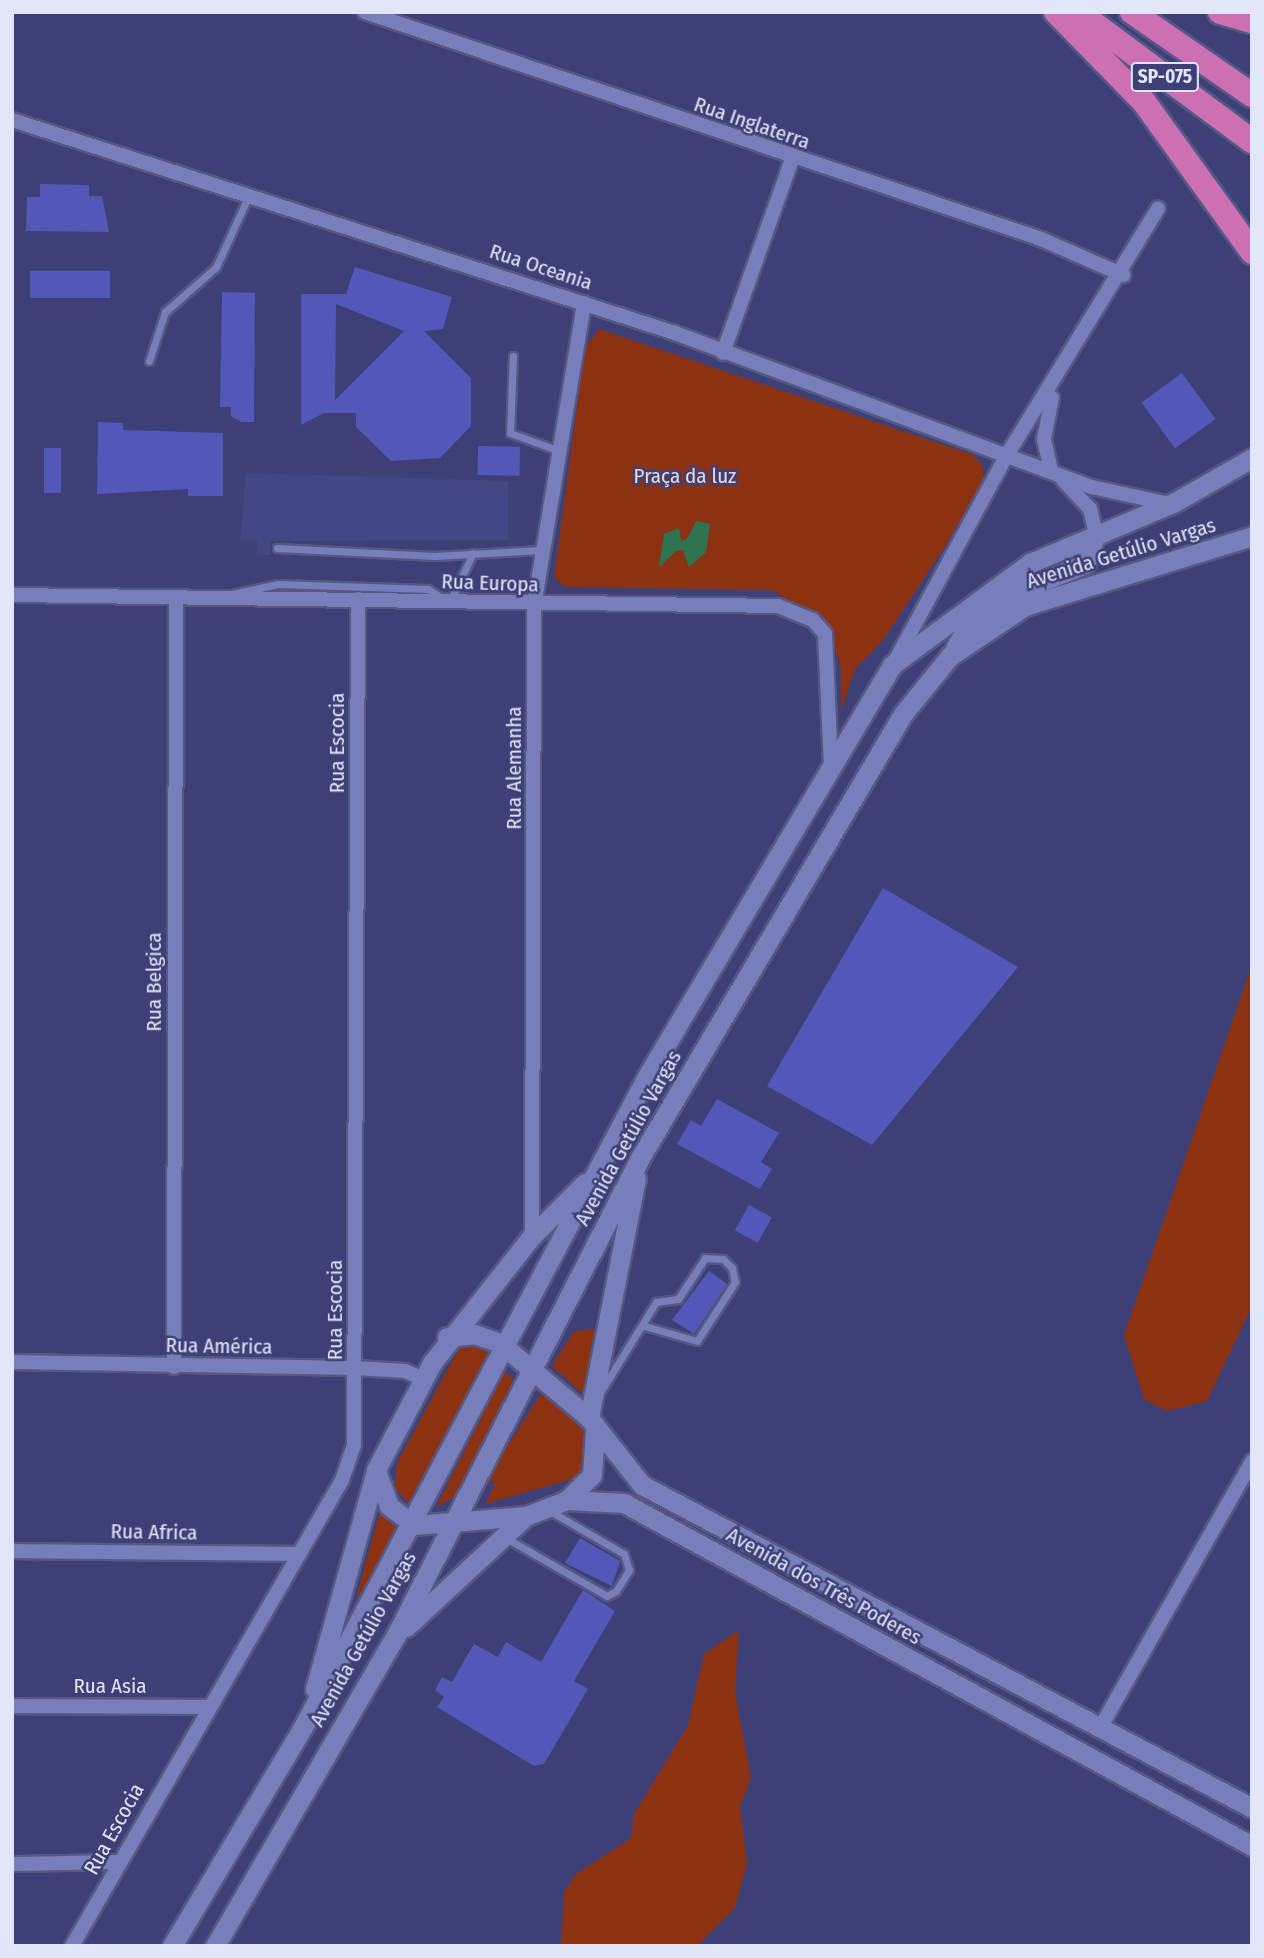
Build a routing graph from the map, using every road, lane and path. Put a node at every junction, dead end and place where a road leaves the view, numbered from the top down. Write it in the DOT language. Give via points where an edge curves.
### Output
graph roads {
  1 [pos="365,12"];
  2 [pos="1056,12"];
  3 [pos="1078,12"];
  4 [pos="1132,12"];
  5 [pos="1220,12"];
  6 [pos="1252,21"];
  7 [pos="1252,94"];
  8 [pos="12,120"];
  9 [pos="1252,141"];
  10 [pos="792,159"];
  11 [pos="249,195"];
  12 [pos="1158,209"];
  13 [pos="1252,252"];
  14 [pos="1123,275"];
  15 [pos="584,303"];
  16 [pos="723,353"];
  17 [pos="513,356"];
  18 [pos="149,361"];
  19 [pos="1056,383"];
  20 [pos="560,451"];
  21 [pos="1007,455"];
  22 [pos="1252,458"];
  23 [pos="1051,470"];
  24 [pos="1173,503"];
  25 [pos="1096,533"];
  26 [pos="1252,536"];
  27 [pos="276,548"];
  28 [pos="541,550"];
  29 [pos="473,553"];
  30 [pos="12,595"];
  31 [pos="228,595"];
  32 [pos="176,597"];
  33 [pos="358,599"];
  34 [pos="449,603"];
  35 [pos="534,606"];
  36 [pos="950,656"];
  37 [pos="892,665"];
  38 [pos="831,765"];
  39 [pos="640,1158"];
  40 [pos="600,1166"];
  41 [pos="532,1236"];
  42 [pos="645,1326"];
  43 [pos="447,1338"];
  44 [pos="507,1349"];
  45 [pos="12,1362"];
  46 [pos="174,1367"];
  47 [pos="356,1368"];
  48 [pos="530,1371"];
  49 [pos="424,1379"];
  50 [pos="593,1416"];
  51 [pos="1252,1461"];
  52 [pos="376,1470"];
  53 [pos="567,1500"];
  54 [pos="546,1508"];
  55 [pos="526,1516"];
  56 [pos="454,1522"];
  57 [pos="414,1525"];
  58 [pos="506,1538"];
  59 [pos="12,1551"];
  60 [pos="296,1555"];
  61 [pos="395,1637"];
  62 [pos="12,1706"];
  63 [pos="207,1707"];
  64 [pos="303,1727"];
  65 [pos="1100,1728"];
  66 [pos="1252,1808"];
  67 [pos="1252,1846"];
  68 [pos="120,1862"];
  69 [pos="12,1864"];
  70 [pos="72,1946"];
  71 [pos="172,1946"];
  72 [pos="215,1946"];
  1 -- 10 [label="street, Rua Inglaterra"];
  2 -- 13 [label="highway" via="1144,102"];
  3 -- 9 [label="highway, SP-075"];
  4 -- 7 [label="highway, SP-075"];
  5 -- 6 [label="highway"];
  8 -- 11 [label="street, Rua Oceania"];
  10 -- 14 [label="street, Rua Inglaterra" via="1041,239"];
  10 -- 16 [label="street"];
  11 -- 15 [label="street, Rua Oceania"];
  11 -- 18 [label="lane" via="216,267 165,312"];
  12 -- 14 [label="street, Avenida Getúlio Vargas"];
  14 -- 19 [label="street, Avenida Getúlio Vargas"];
  15 -- 16 [label="street, Rua Oceania"];
  15 -- 20 [label="street, Rua Alemanha"];
  16 -- 21 [label="street, Rua Oceania"];
  17 -- 20 [label="lane" via="510,433"];
  19 -- 21 [label="street, Avenida Getúlio Vargas"];
  19 -- 23 [label="street" via="1044,439"];
  20 -- 28 [label="street, Rua Alemanha"];
  21 -- 23 [label="street, Rua Oceania"];
  21 -- 37 [label="street, Avenida Getúlio Vargas"];
  22 -- 24 [label="main road, Avenida Getúlio Vargas"];
  23 -- 24 [label="street, Rua Oceania" via="1124,497"];
  23 -- 25 [label="street, Rua Oceania" via="1085,501"];
  24 -- 25 [label="main road, Avenida Getúlio Vargas"];
  25 -- 36 [label="main road" via="1085,564 1030,586 968,626"];
  25 -- 37 [label="main road, Avenida Getúlio Vargas" via="996,583"];
  26 -- 36 [label="main road, Avenida Getúlio Vargas" via="1025,606"];
  27 -- 29 [label="lane"];
  28 -- 29 [label="lane"];
  28 -- 35 [label="street, Rua Alemanha"];
  29 -- 34 [label="lane" via="458,573"];
  30 -- 32 [label="street, Rua Europa"];
  31 -- 32 [label="street, Rua Europa"];
  31 -- 33 [label="street, Rua Europa"];
  31 -- 34 [label="lane" via="278,584 428,589"];
  32 -- 46 [label="street, Rua Belgica"];
  33 -- 34 [label="street, Rua Europa"];
  33 -- 47 [label="street, Rua Escocia"];
  34 -- 35 [label="street, Rua Europa"];
  35 -- 38 [label="street, Rua Europa" via="778,606 813,620 831,652"];
  35 -- 41 [label="street, Rua Alemanha"];
  36 -- 39 [label="main road, Avenida Getúlio Vargas" via="874,760"];
  37 -- 38 [label="main road, Avenida Getúlio Vargas"];
  38 -- 40 [label="main road, Avenida Getúlio Vargas"];
  39 -- 48 [label="main road, Avenida Getúlio Vargas"];
  39 -- 50 [label="main road"];
  40 -- 41 [label="main road"];
  40 -- 44 [label="main road, Avenida Getúlio Vargas"];
  41 -- 43 [label="main road"];
  42 -- 42 [label="lane" via="656,1302 678,1299 705,1258 723,1259 732,1268 735,1282 697,1341"];
  42 -- 50 [label="lane"];
  43 -- 44 [label="main road, Avenida dos Três Poderes" via="483,1336"];
  43 -- 49 [label="main road"];
  44 -- 48 [label="main road, Avenida dos Três Poderes"];
  44 -- 57 [label="main road, Avenida Getúlio Vargas"];
  45 -- 46 [label="street, Rua América"];
  46 -- 47 [label="street, Rua América"];
  47 -- 49 [label="street, Rua América" via="405,1371"];
  47 -- 60 [label="street, Rua Escocia" via="348,1462"];
  48 -- 50 [label="main road, Avenida dos Três Poderes"];
  48 -- 56 [label="main road, Avenida Getúlio Vargas"];
  49 -- 52 [label="main road"];
  50 -- 53 [label="main road" via="592,1475"];
  50 -- 65 [label="main road, Avenida dos Três Poderes" via="642,1486"];
  51 -- 65 [label="street"];
  52 -- 57 [label="main road" via="389,1506"];
  52 -- 64 [label="main road"];
  53 -- 54 [label="main road, Avenida dos Três Poderes"];
  53 -- 67 [label="main road, Avenida dos Três Poderes" via="624,1503"];
  54 -- 55 [label="main road, Avenida dos Três Poderes"];
  54 -- 58 [label="lane" via="624,1555 629,1570 616,1591 607,1596"];
  55 -- 56 [label="main road, Avenida dos Três Poderes"];
  55 -- 58 [label="main road"];
  56 -- 57 [label="main road, Avenida dos Três Poderes"];
  56 -- 61 [label="main road, Avenida Getúlio Vargas"];
  57 -- 64 [label="main road, Avenida Getúlio Vargas"];
  58 -- 61 [label="main road"];
  59 -- 60 [label="street, Rua Africa"];
  60 -- 63 [label="street, Rua Escocia"];
  61 -- 72 [label="main road, Avenida Getúlio Vargas"];
  62 -- 63 [label="street, Rua Asia"];
  63 -- 68 [label="street, Rua Escocia"];
  64 -- 71 [label="main road, Avenida Getúlio Vargas"];
  65 -- 66 [label="main road, Avenida dos Três Poderes"];
  68 -- 69 [label="street"];
  68 -- 70 [label="street, Rua Escocia"];
}
